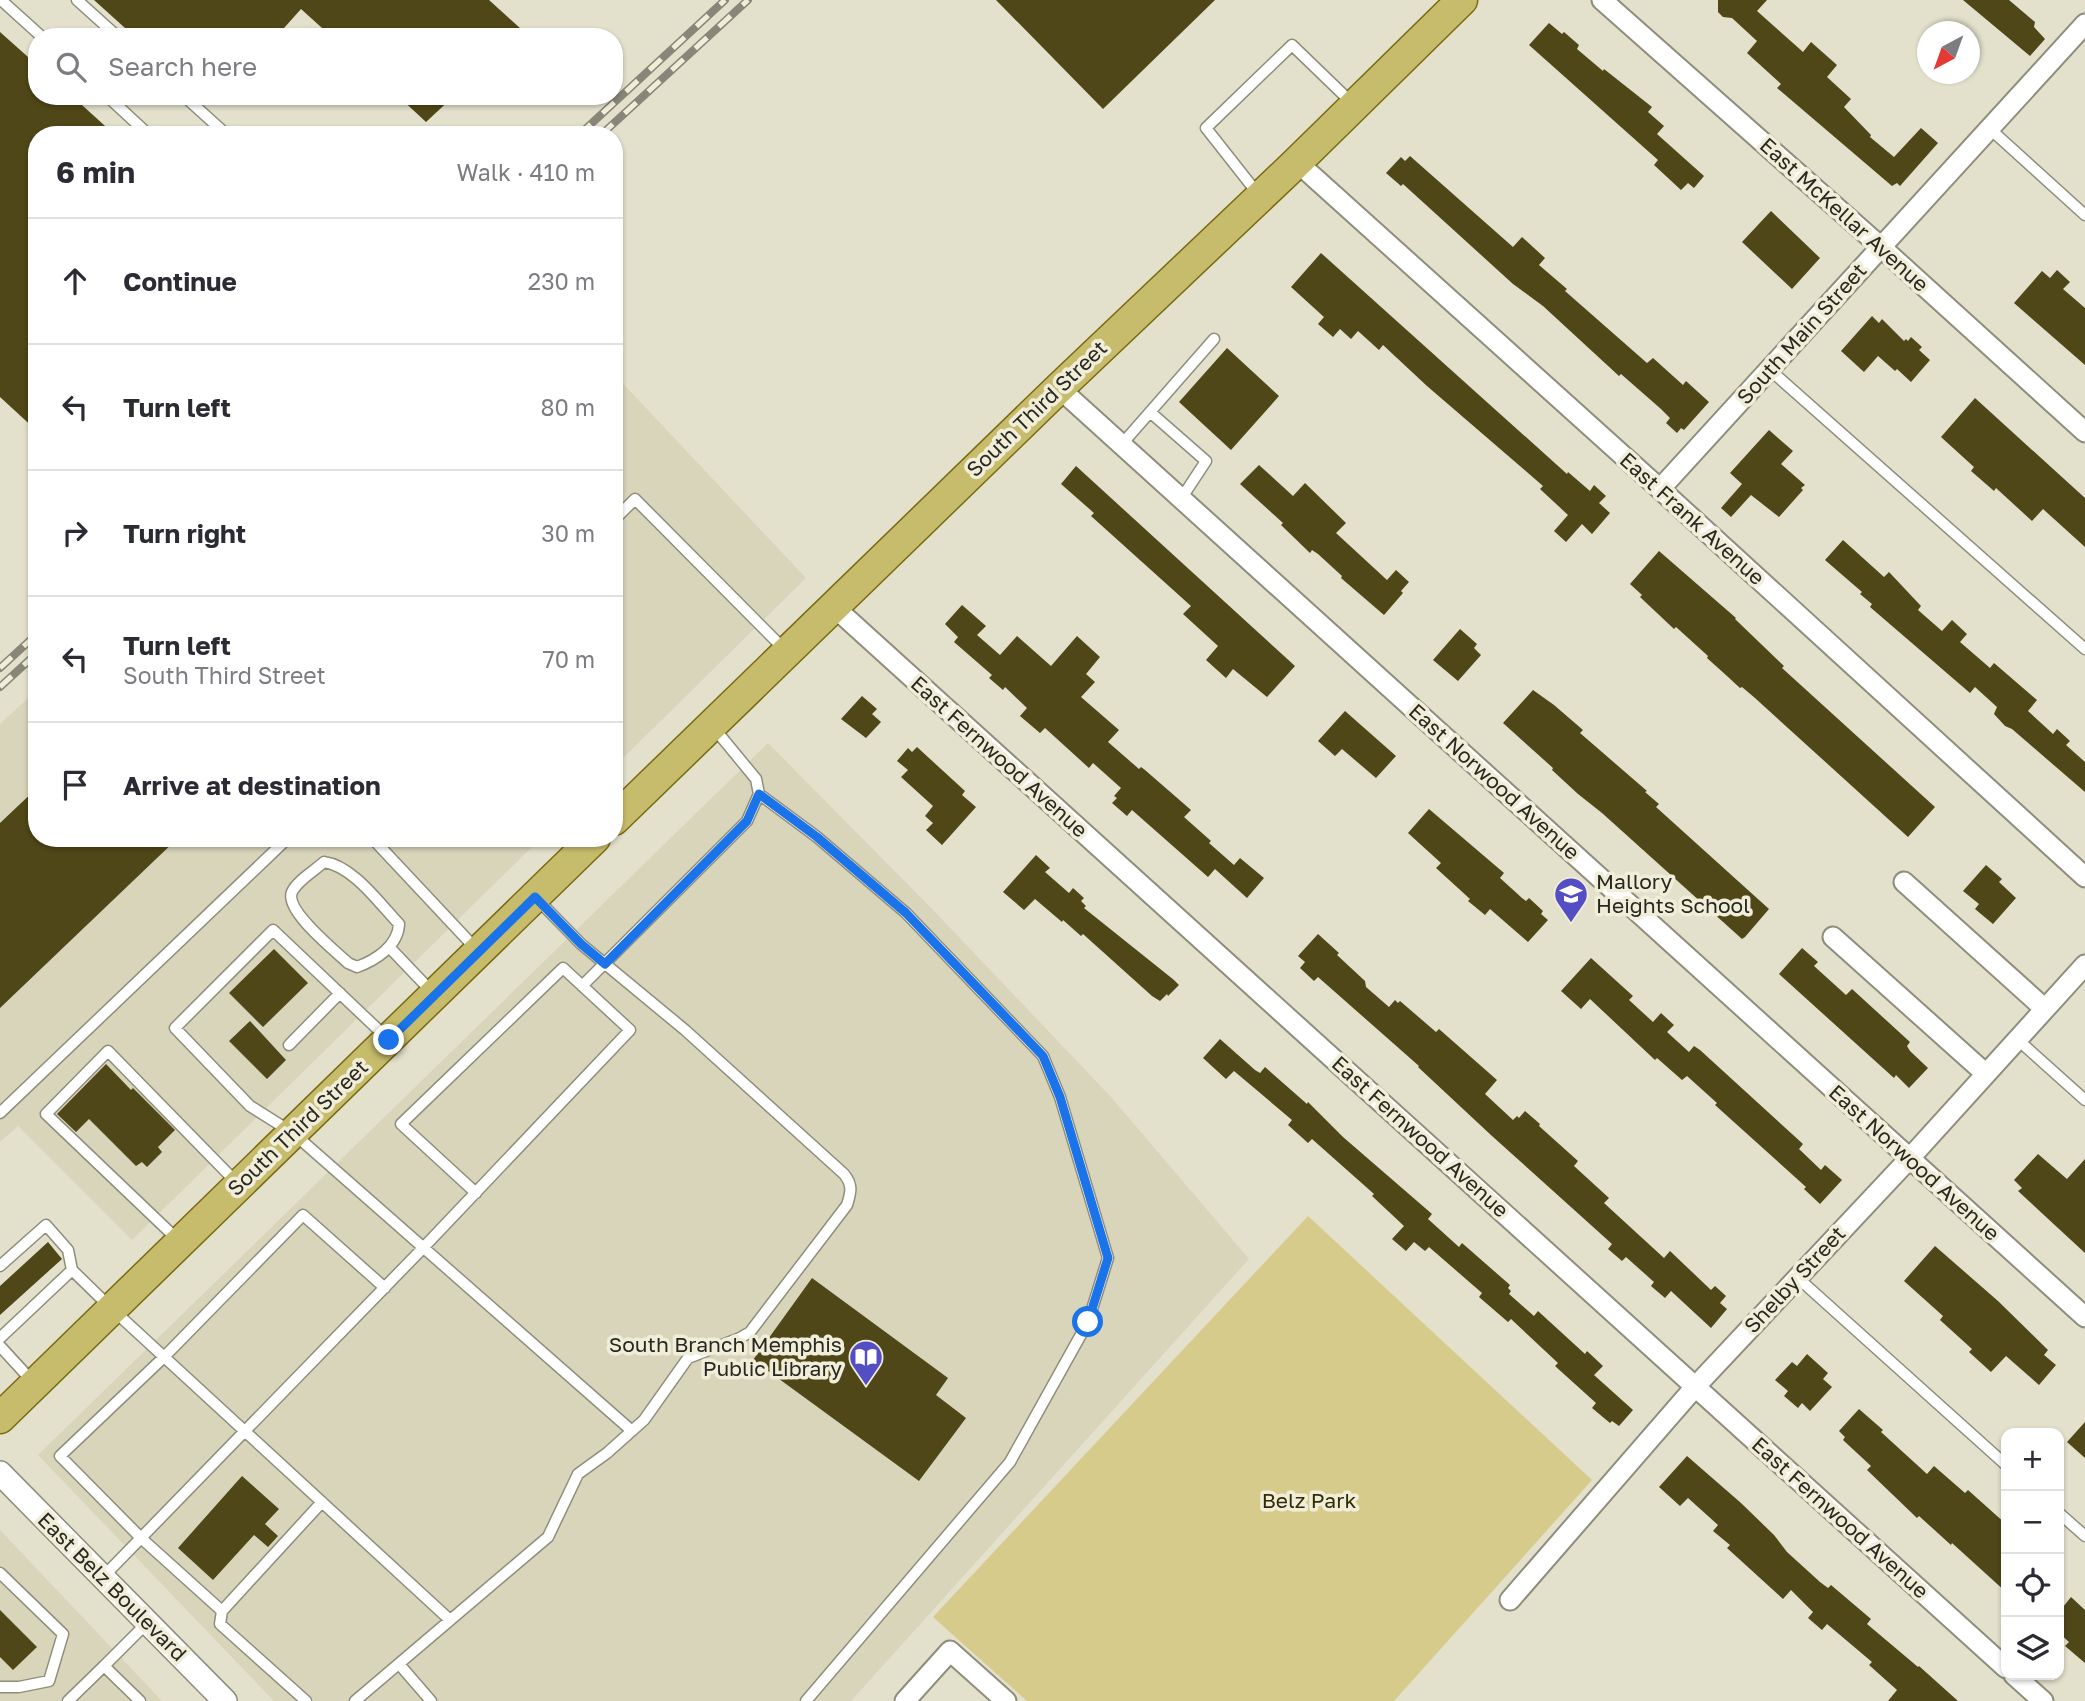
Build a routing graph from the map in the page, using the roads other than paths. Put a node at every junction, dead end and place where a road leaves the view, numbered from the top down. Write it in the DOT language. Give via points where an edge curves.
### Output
graph roads {
  1 [pos="1,0"];
  2 [pos="77,0"];
  3 [pos="1462,0"];
  4 [pos="1602,0"];
  5 [pos="2085,24"];
  6 [pos="31,28"];
  7 [pos="108,28"];
  8 [pos="117,105"];
  9 [pos="194,105"];
  10 [pos="1355,105"];
  11 [pos="139,126"];
  12 [pos="217,126"];
  13 [pos="1989,128"];
  14 [pos="1297,163"];
  15 [pos="1261,197"];
  16 [pos="2085,215"];
  17 [pos="1881,247"];
  18 [pos="1214,339"];
  19 [pos="1769,369"];
  20 [pos="1059,388"];
  21 [pos="1150,412"];
  22 [pos="2085,432"];
  23 [pos="1122,444"];
  24 [pos="1660,489"];
  25 [pos="1181,499"];
  26 [pos="623,511"];
  27 [pos="833,606"];
  28 [pos="2085,649"];
  29 [pos="787,652"];
  30 [pos="711,725"];
  31 [pos="759,794"];
  32 [pos="623,811"];
  33 [pos="279,847"];
  34 [pos="380,847"];
  35 [pos="586,847"];
  36 [pos="2085,877"];
  37 [pos="1904,882"];
  38 [pos="535,897"];
  39 [pos="1833,937"];
  40 [pos="390,948"];
  41 [pos="479,952"];
  42 [pos="605,964"];
  43 [pos="2085,965"];
  44 [pos="582,986"];
  45 [pos="340,993"];
  46 [pos="435,995"];
  47 [pos="2045,1009"];
  48 [pos="2017,1039"];
  49 [pos="389,1040"];
  50 [pos="289,1045"];
  51 [pos="1986,1074"];
  52 [pos="2085,1100"];
  53 [pos="0,1113"];
  54 [pos="293,1133"];
  55 [pos="1909,1159"];
  56 [pos="239,1185"];
  57 [pos="476,1193"];
  58 [pos="180,1242"];
  59 [pos="423,1248"];
  60 [pos="0,1266"];
  61 [pos="72,1270"];
  62 [pos="1798,1278"];
  63 [pos="385,1288"];
  64 [pos="112,1309"];
  65 [pos="2085,1317"];
  66 [pos="0,1338"];
  67 [pos="0,1346"];
  68 [pos="163,1358"];
  69 [pos="35,1384"];
  70 [pos="1695,1387"];
  71 [pos="0,1418"];
  72 [pos="632,1431"];
  73 [pos="245,1432"];
  74 [pos="2001,1461"];
  75 [pos="0,1473"];
  76 [pos="322,1502"];
  77 [pos="2064,1517"];
  78 [pos="2085,1536"];
  79 [pos="141,1538"];
  80 [pos="0,1573"];
  81 [pos="103,1577"];
  82 [pos="1510,1600"];
  83 [pos="222,1611"];
  84 [pos="450,1620"];
  85 [pos="147,1622"];
  86 [pos="2001,1663"];
  87 [pos="399,1664"];
  88 [pos="104,1665"];
  89 [pos="2020,1680"];
  90 [pos="0,1687"];
  91 [pos="68,1701"];
  92 [pos="140,1701"];
  93 [pos="225,1701"];
  94 [pos="306,1701"];
  95 [pos="355,1701"];
  96 [pos="431,1701"];
  97 [pos="806,1701"];
  98 [pos="905,1701"];
  99 [pos="1006,1701"];
  100 [pos="2043,1701"];
  1 -- 6 [label="lane"];
  2 -- 7 [label="lane"];
  3 -- 10 [label="main road, South Third Street"];
  4 -- 17 [label="street, East McKellar Avenue"];
  5 -- 13 [label="street, South Main Street"];
  8 -- 11 [label="lane"];
  9 -- 12 [label="lane"];
  10 -- 14 [label="main road, South Third Street"];
  10 -- 15 [label="lane" via="1292,45 1206,128"];
  13 -- 16 [label="lane"];
  13 -- 17 [label="street, South Main Street"];
  14 -- 15 [label="main road, South Third Street"];
  14 -- 24 [label="street, East Frank Avenue"];
  15 -- 20 [label="main road, South Third Street"];
  17 -- 19 [label="street, South Main Street"];
  17 -- 22 [label="street, East McKellar Avenue"];
  18 -- 21 [label="lane"];
  19 -- 24 [label="street, South Main Street"];
  19 -- 28 [label="lane"];
  20 -- 23 [label="street, East Norwood Avenue"];
  20 -- 27 [label="main road, South Third Street"];
  21 -- 23 [label="lane"];
  21 -- 25 [label="lane" via="1206,461"];
  23 -- 25 [label="street, East Norwood Avenue"];
  24 -- 36 [label="street, East Frank Avenue"];
  25 -- 55 [label="street, East Norwood Avenue"];
  26 -- 29 [label="lane" via="635,499"];
  27 -- 29 [label="main road, South Third Street"];
  27 -- 70 [label="street, East Fernwood Avenue"];
  29 -- 30 [label="main road, South Third Street"];
  30 -- 31 [label="lane" via="756,779"];
  30 -- 32 [label="main road, South Third Street"];
  31 -- 42 [label="lane" via="747,821"];
  31 -- 97 [label="lane" via="906,913 1043,1056 1060,1097 1108,1258 1088,1322 1010,1462"];
  33 -- 53 [label="lane"];
  34 -- 41 [label="lane"];
  35 -- 38 [label="main road, South Third Street"];
  37 -- 47 [label="street"];
  38 -- 41 [label="main road, South Third Street"];
  38 -- 42 [label="lane"];
  39 -- 51 [label="street"];
  40 -- 40 [label="lane" via="399,934 399,924 348,871 324,862 293,889 294,910 348,963 356,967 368,963"];
  40 -- 46 [label="lane"];
  41 -- 46 [label="main road, South Third Street"];
  42 -- 44 [label="lane"];
  42 -- 72 [label="lane" via="685,1030 851,1183 847,1205 750,1332 688,1359"];
  43 -- 47 [label="street, Shelby Street"];
  44 -- 57 [label="lane" via="630,1030"];
  44 -- 57 [label="lane" via="563,968 401,1124"];
  45 -- 49 [label="lane"];
  45 -- 50 [label="lane"];
  45 -- 54 [label="lane" via="273,930 175,1028 250,1107"];
  46 -- 49 [label="main road, South Third Street"];
  47 -- 48 [label="street, Shelby Street"];
  48 -- 51 [label="street, Shelby Street"];
  48 -- 52 [label="lane"];
  49 -- 54 [label="main road, South Third Street"];
  51 -- 55 [label="street, Shelby Street"];
  54 -- 56 [label="main road, South Third Street"];
  54 -- 59 [label="lane"];
  55 -- 62 [label="street, Shelby Street"];
  55 -- 65 [label="street, East Norwood Avenue"];
  56 -- 58 [label="main road, South Third Street"];
  56 -- 58 [label="lane" via="108,1051 46,1114"];
  57 -- 59 [label="lane"];
  58 -- 64 [label="main road, South Third Street"];
  59 -- 63 [label="lane"];
  59 -- 72 [label="lane"];
  60 -- 61 [label="lane" via="46,1225 68,1250"];
  61 -- 64 [label="lane"];
  61 -- 66 [label="lane"];
  62 -- 70 [label="street, Shelby Street"];
  62 -- 74 [label="lane"];
  63 -- 68 [label="lane" via="303,1215"];
  63 -- 73 [label="lane"];
  64 -- 68 [label="lane"];
  64 -- 69 [label="main road, South Third Street"];
  67 -- 69 [label="lane"];
  68 -- 73 [label="lane"];
  68 -- 79 [label="lane" via="60,1456"];
  69 -- 71 [label="main road, South Third Street"];
  70 -- 82 [label="street, Shelby Street"];
  70 -- 86 [label="street, East Fernwood Avenue"];
  72 -- 84 [label="lane" via="578,1474 548,1537"];
  73 -- 76 [label="lane"];
  73 -- 79 [label="lane"];
  75 -- 81 [label="street, East Belz Boulevard"];
  76 -- 83 [label="lane"];
  76 -- 84 [label="lane"];
  77 -- 78 [label="lane"];
  79 -- 81 [label="lane"];
  79 -- 83 [label="lane"];
  80 -- 90 [label="lane" via="63,1634 49,1681"];
  81 -- 85 [label="street, East Belz Boulevard"];
  83 -- 94 [label="lane" via="220,1624"];
  84 -- 87 [label="lane"];
  85 -- 88 [label="lane"];
  85 -- 93 [label="street, East Belz Boulevard"];
  87 -- 95 [label="lane"];
  87 -- 96 [label="lane"];
  88 -- 91 [label="lane"];
  88 -- 92 [label="lane"];
  89 -- 100 [label="street"];
  98 -- 99 [label="street" via="950,1651"];
}
